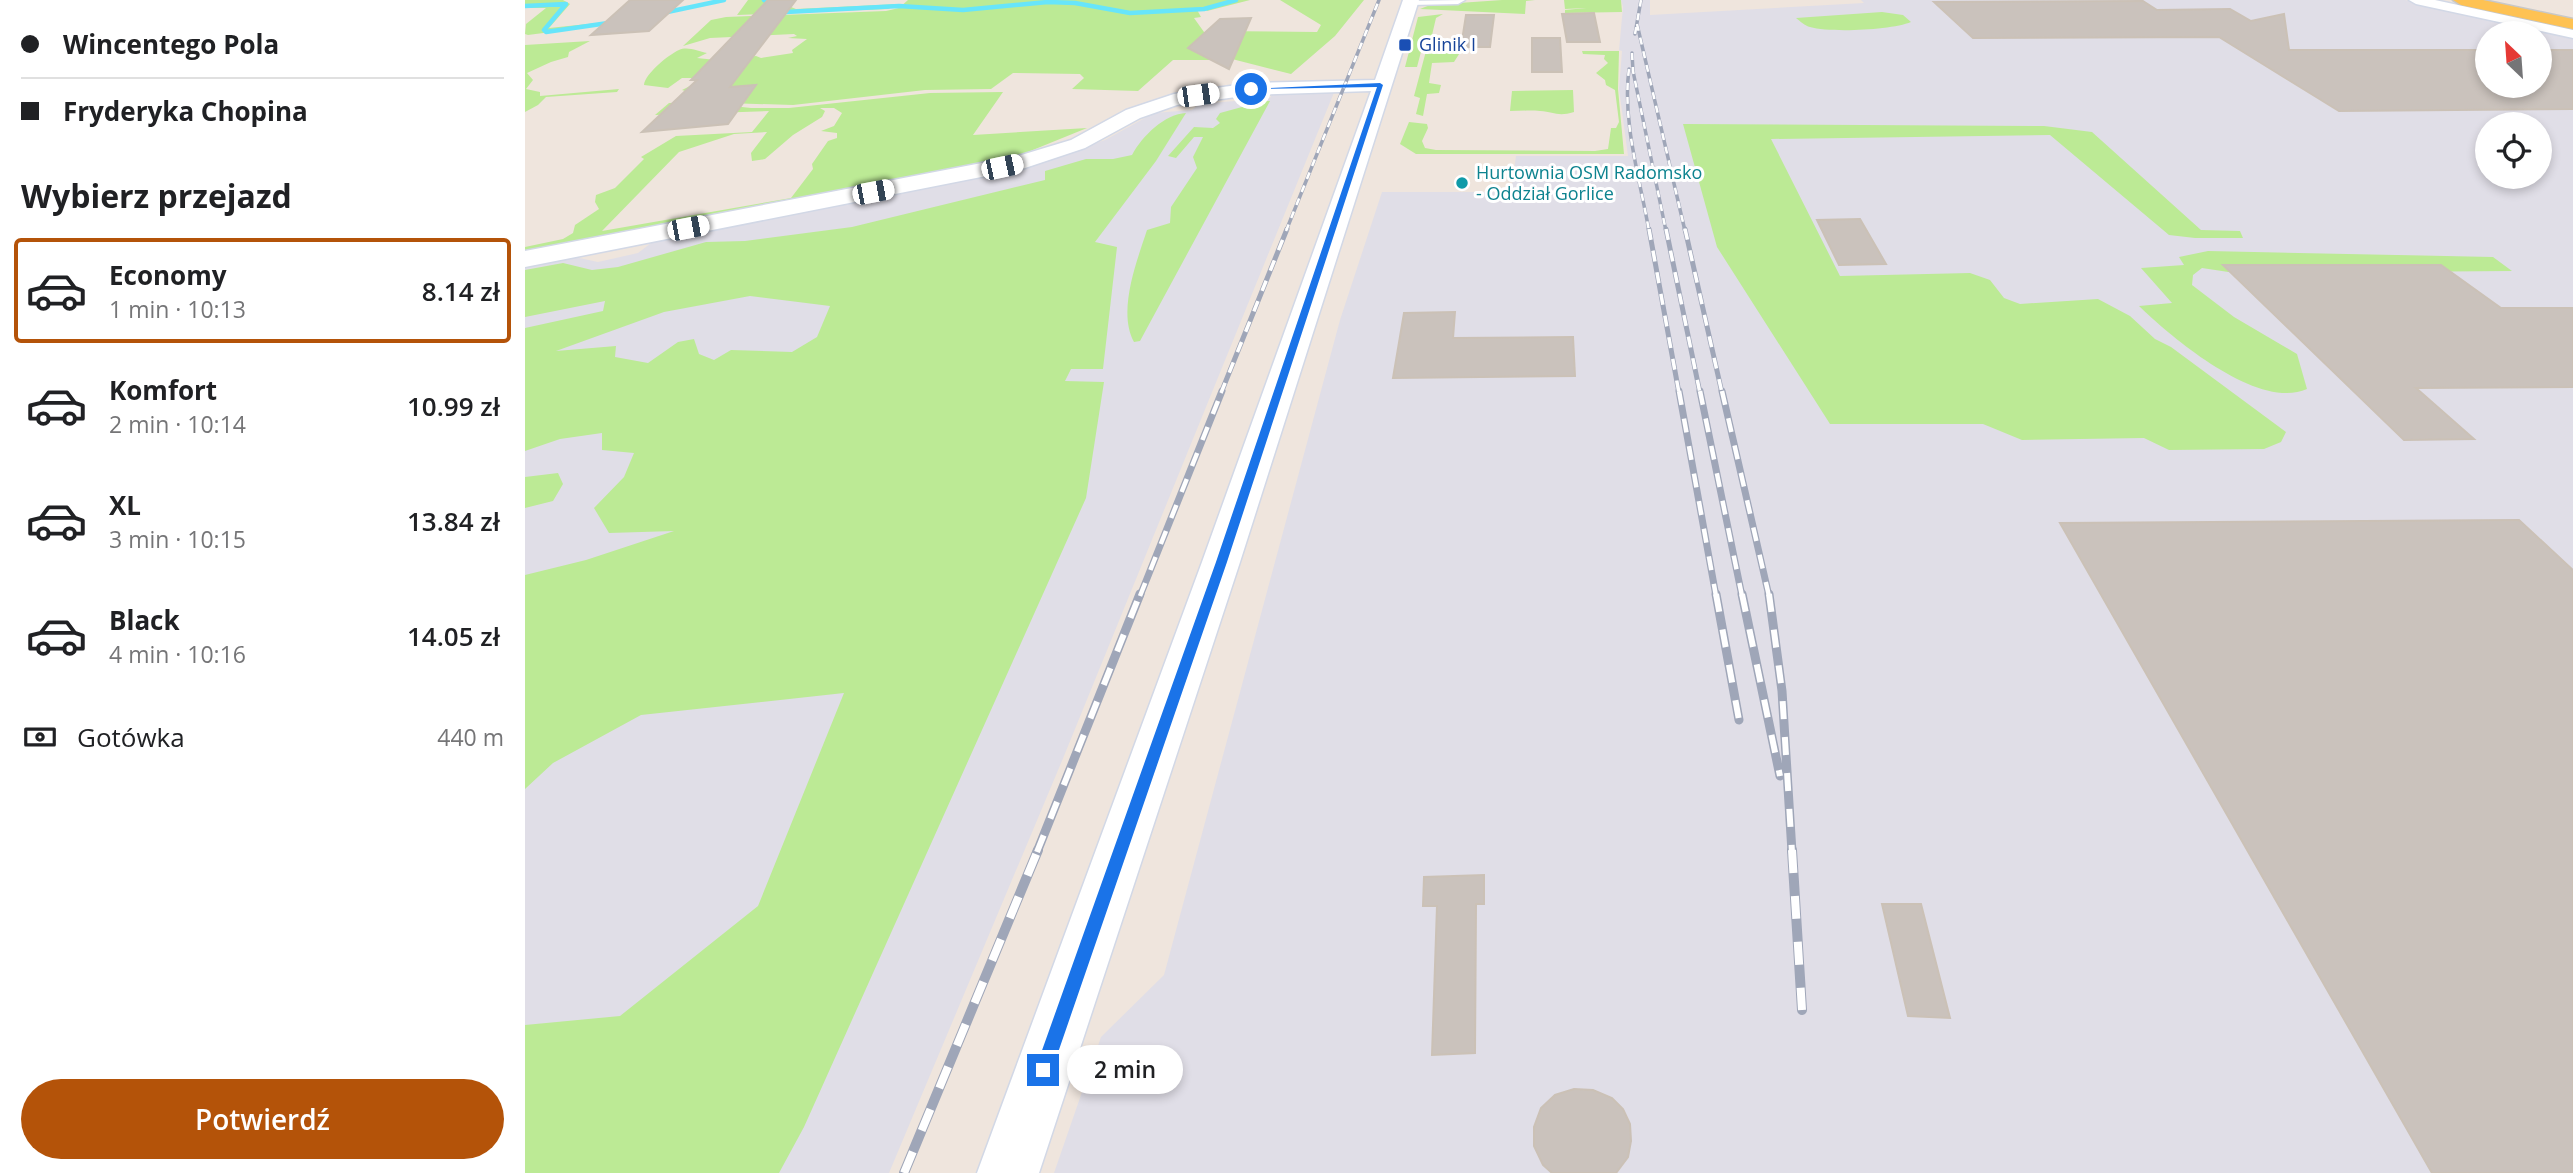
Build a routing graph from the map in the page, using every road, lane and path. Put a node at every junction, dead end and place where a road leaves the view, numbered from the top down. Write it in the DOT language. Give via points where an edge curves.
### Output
graph roads {
  1 [pos="1458,0"];
  2 [pos="2416,0"];
  3 [pos="2461,0"];
  4 [pos="1411,1"];
  5 [pos="2573,24"];
  6 [pos="2573,34"];
  7 [pos="1380,85"];
  8 [pos="525,260"];
  9 [pos="1008,1173"];
  1 -- 4 [label="street"];
  2 -- 6 [label="street"];
  3 -- 5 [label="main road"];
  4 -- 7 [label="street"];
  7 -- 8 [label="street" via="1264,89 1186,98 1152,107 1079,144 1023,162"];
  7 -- 9 [label="street" via="1221,562"];
}
